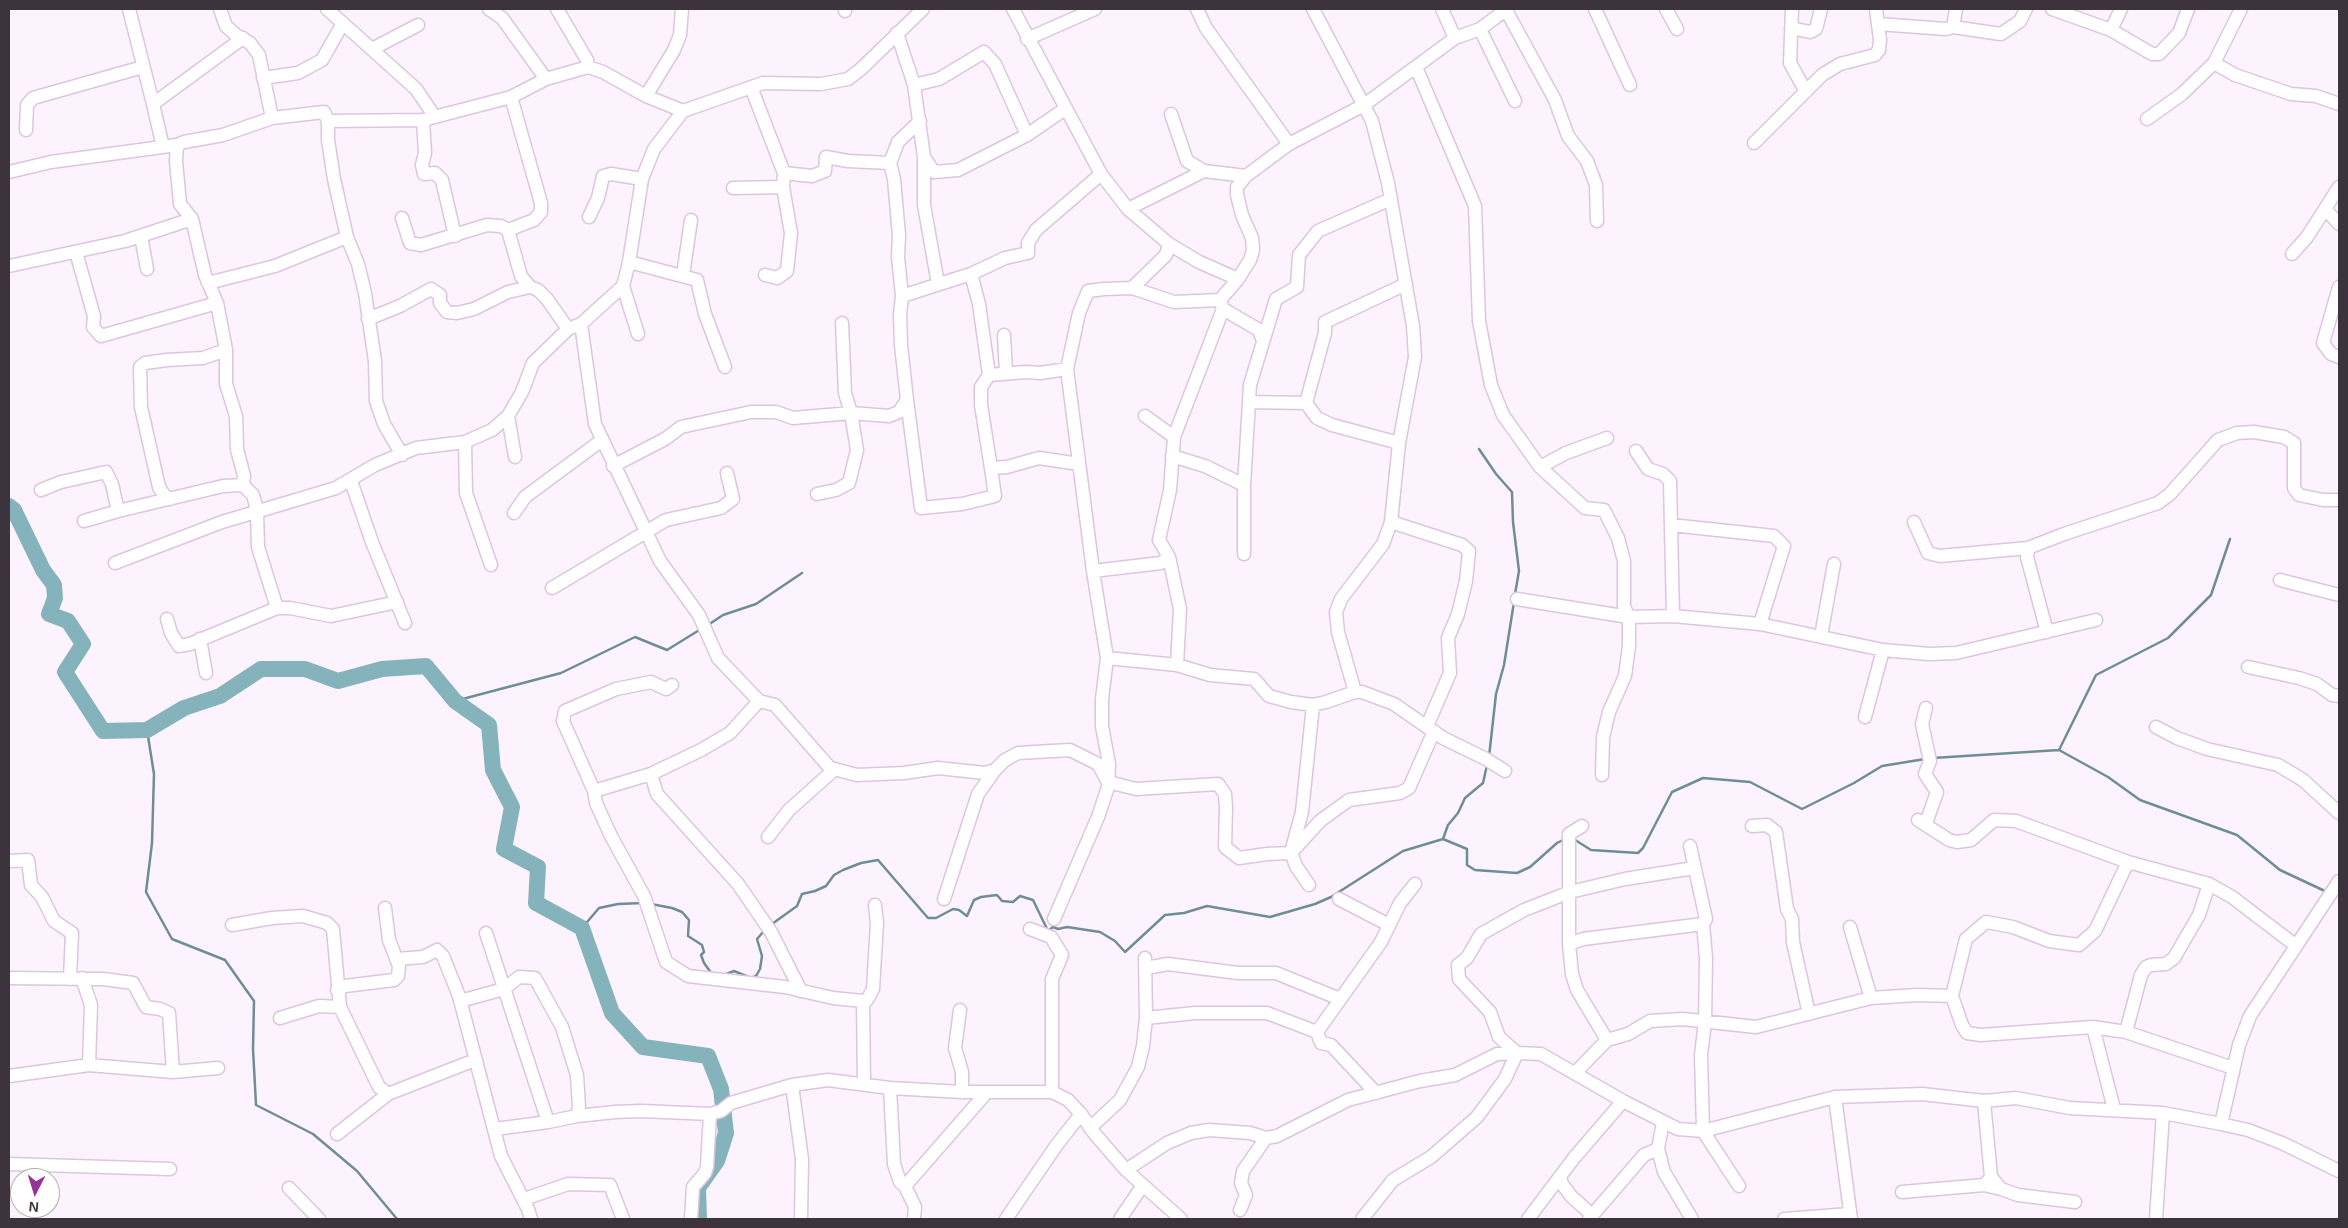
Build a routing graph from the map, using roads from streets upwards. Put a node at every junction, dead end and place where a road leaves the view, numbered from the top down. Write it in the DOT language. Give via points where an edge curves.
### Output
graph roads {
  1 [pos="129,9"];
  2 [pos="220,9"];
  3 [pos="327,9"];
  4 [pos="488,9"];
  5 [pos="557,9"];
  6 [pos="682,9"];
  7 [pos="923,9"];
  8 [pos="1012,9"];
  9 [pos="1095,9"];
  10 [pos="1197,9"];
  11 [pos="1325,9"];
  12 [pos="1442,9"];
  13 [pos="1595,9"];
  14 [pos="1666,9"];
  15 [pos="1792,9"];
  16 [pos="1821,9"];
  17 [pos="1876,9"];
  18 [pos="1956,9"];
  19 [pos="2026,9"];
  20 [pos="2052,9"];
  21 [pos="2121,9"];
  22 [pos="2188,9"];
  23 [pos="2241,9"];
  24 [pos="1503,10"];
  25 [pos="1315,14"];
  26 [pos="343,23"];
  27 [pos="1878,24"];
  28 [pos="418,25"];
  29 [pos="1953,27"];
  30 [pos="1480,28"];
  31 [pos="1792,28"];
  32 [pos="1677,29"];
  33 [pos="2112,30"];
  34 [pos="896,33"];
  35 [pos="243,38"];
  36 [pos="1455,38"];
  37 [pos="1027,39"];
  38 [pos="372,49"];
  39 [pos="2214,63"];
  40 [pos="144,67"];
  41 [pos="588,67"];
  42 [pos="1416,67"];
  43 [pos="263,78"];
  44 [pos="546,79"];
  45 [pos="914,85"];
  46 [pos="1630,85"];
  47 [pos="751,87"];
  48 [pos="1805,90"];
  49 [pos="646,96"];
  50 [pos="511,97"];
  51 [pos="1514,101"];
  52 [pos="153,104"];
  53 [pos="2339,104"];
  54 [pos="1364,105"];
  55 [pos="1066,110"];
  56 [pos="683,111"];
  57 [pos="1171,114"];
  58 [pos="272,118"];
  59 [pos="429,119"];
  60 [pos="2147,119"];
  61 [pos="328,121"];
  62 [pos="920,121"];
  63 [pos="26,130"];
  64 [pos="1027,135"];
  65 [pos="1754,143"];
  66 [pos="1289,144"];
  67 [pos="177,145"];
  68 [pos="164,147"];
  69 [pos="924,158"];
  70 [pos="890,164"];
  71 [pos="1204,171"];
  72 [pos="9,172"];
  73 [pos="784,173"];
  74 [pos="1101,174"];
  75 [pos="1246,176"];
  76 [pos="642,179"];
  77 [pos="2339,186"];
  78 [pos="783,187"];
  79 [pos="733,188"];
  80 [pos="1391,199"];
  81 [pos="1128,209"];
  82 [pos="2326,210"];
  83 [pos="589,217"];
  84 [pos="402,218"];
  85 [pos="192,219"];
  86 [pos="691,220"];
  87 [pos="1597,221"];
  88 [pos="2339,224"];
  89 [pos="508,230"];
  90 [pos="141,236"];
  91 [pos="455,236"];
  92 [pos="347,237"];
  93 [pos="1169,244"];
  94 [pos="76,252"];
  95 [pos="2292,254"];
  96 [pos="629,262"];
  97 [pos="9,266"];
  98 [pos="147,270"];
  99 [pos="971,274"];
  100 [pos="683,275"];
  101 [pos="765,275"];
  102 [pos="1238,279"];
  103 [pos="208,283"];
  104 [pos="938,284"];
  105 [pos="1406,284"];
  106 [pos="623,286"];
  107 [pos="530,287"];
  108 [pos="2339,287"];
  109 [pos="1132,288"];
  110 [pos="902,296"];
  111 [pos="216,303"];
  112 [pos="1222,304"];
  113 [pos="368,319"];
  114 [pos="842,323"];
  115 [pos="580,324"];
  116 [pos="568,329"];
  117 [pos="638,334"];
  118 [pos="1004,335"];
  119 [pos="1263,341"];
  120 [pos="226,350"];
  121 [pos="2339,357"];
  122 [pos="725,367"];
  123 [pos="1067,369"];
  124 [pos="1006,372"];
  125 [pos="989,375"];
  126 [pos="907,400"];
  127 [pos="1249,402"];
  128 [pos="1306,403"];
  129 [pos="851,413"];
  130 [pos="508,416"];
  131 [pos="1145,416"];
  132 [pos="1174,437"];
  133 [pos="1607,438"];
  134 [pos="602,440"];
  135 [pos="465,442"];
  136 [pos="1399,443"];
  137 [pos="1636,451"];
  138 [pos="402,455"];
  139 [pos="1172,456"];
  140 [pos="515,457"];
  141 [pos="1079,464"];
  142 [pos="613,466"];
  143 [pos="1540,467"];
  144 [pos="992,468"];
  145 [pos="727,473"];
  146 [pos="351,480"];
  147 [pos="243,485"];
  148 [pos="1244,485"];
  149 [pos="42,490"];
  150 [pos="817,494"];
  151 [pos="170,499"];
  152 [pos="2339,500"];
  153 [pos="257,510"];
  154 [pos="118,511"];
  155 [pos="514,513"];
  156 [pos="84,520"];
  157 [pos="1391,522"];
  158 [pos="1914,522"];
  159 [pos="1671,524"];
  160 [pos="645,530"];
  161 [pos="2028,548"];
  162 [pos="1244,554"];
  163 [pos="1169,557"];
  164 [pos="115,562"];
  165 [pos="1834,564"];
  166 [pos="491,565"];
  167 [pos="1093,572"];
  168 [pos="2280,580"];
  169 [pos="552,588"];
  170 [pos="2339,595"];
  171 [pos="1517,599"];
  172 [pos="397,602"];
  173 [pos="277,608"];
  174 [pos="1673,616"];
  175 [pos="1629,617"];
  176 [pos="167,620"];
  177 [pos="2096,620"];
  178 [pos="405,623"];
  179 [pos="1760,624"];
  180 [pos="2047,632"];
  181 [pos="1821,636"];
  182 [pos="200,639"];
  183 [pos="1883,650"];
  184 [pos="1107,658"];
  185 [pos="1177,665"];
  186 [pos="2248,667"];
  187 [pos="206,673"];
  188 [pos="672,685"];
  189 [pos="1354,692"];
  190 [pos="2339,696"];
  191 [pos="759,701"];
  192 [pos="1313,704"];
  193 [pos="1926,708"];
  194 [pos="1865,717"];
  195 [pos="2156,727"];
  196 [pos="1431,729"];
  197 [pos="835,769"];
  198 [pos="995,770"];
  199 [pos="1505,771"];
  200 [pos="652,774"];
  201 [pos="1602,775"];
  202 [pos="1108,782"];
  203 [pos="594,791"];
  204 [pos="2339,813"];
  205 [pos="1582,826"];
  206 [pos="1752,826"];
  207 [pos="768,837"];
  208 [pos="1690,846"];
  209 [pos="1291,853"];
  210 [pos="9,861"];
  211 [pos="2128,862"];
  212 [pos="1694,868"];
  213 [pos="1415,884"];
  214 [pos="2209,884"];
  215 [pos="1309,885"];
  216 [pos="2333,891"];
  217 [pos="1570,892"];
  218 [pos="1340,899"];
  219 [pos="944,900"];
  220 [pos="874,905"];
  221 [pos="385,908"];
  222 [pos="1054,919"];
  223 [pos="1703,924"];
  224 [pos="232,925"];
  225 [pos="1389,925"];
  226 [pos="1850,927"];
  227 [pos="1030,929"];
  228 [pos="486,933"];
  229 [pos="1569,944"];
  230 [pos="2295,945"];
  231 [pos="396,959"];
  232 [pos="9,978"];
  233 [pos="76,978"];
  234 [pos="504,989"];
  235 [pos="338,990"];
  236 [pos="801,991"];
  237 [pos="1952,996"];
  238 [pos="1871,998"];
  239 [pos="1340,999"];
  240 [pos="460,1001"];
  241 [pos="863,1001"];
  242 [pos="340,1007"];
  243 [pos="960,1010"];
  244 [pos="1809,1014"];
  245 [pos="280,1018"];
  246 [pos="1146,1018"];
  247 [pos="1705,1022"];
  248 [pos="2093,1027"];
  249 [pos="1317,1032"];
  250 [pos="2126,1032"];
  251 [pos="1607,1040"];
  252 [pos="1517,1053"];
  253 [pos="475,1060"];
  254 [pos="89,1065"];
  255 [pos="218,1068"];
  256 [pos="2233,1068"];
  257 [pos="173,1072"];
  258 [pos="1575,1073"];
  259 [pos="9,1076"];
  260 [pos="864,1084"];
  261 [pos="792,1085"];
  262 [pos="890,1088"];
  263 [pos="962,1092"];
  264 [pos="987,1092"];
  265 [pos="1052,1092"];
  266 [pos="1376,1093"];
  267 [pos="388,1094"];
  268 [pos="1835,1097"];
  269 [pos="1623,1101"];
  270 [pos="1984,1101"];
  271 [pos="721,1109"];
  272 [pos="2114,1109"];
  273 [pos="2163,1113"];
  274 [pos="1081,1114"];
  275 [pos="577,1116"];
  276 [pos="548,1122"];
  277 [pos="1663,1122"];
  278 [pos="2221,1124"];
  279 [pos="1090,1128"];
  280 [pos="495,1129"];
  281 [pos="1703,1130"];
  282 [pos="337,1134"];
  283 [pos="1266,1138"];
  284 [pos="1658,1149"];
  285 [pos="9,1164"];
  286 [pos="170,1169"];
  287 [pos="1126,1170"];
  288 [pos="2339,1171"];
  289 [pos="1560,1177"];
  290 [pos="1988,1181"];
  291 [pos="1143,1185"];
  292 [pos="906,1186"];
  293 [pos="1739,1186"];
  294 [pos="289,1188"];
  295 [pos="1902,1192"];
  296 [pos="524,1199"];
  297 [pos="2075,1202"];
  298 [pos="1240,1210"];
  299 [pos="1591,1217"];
  300 [pos="1850,1217"];
  301 [pos="319,1219"];
  302 [pos="531,1219"];
  303 [pos="623,1219"];
  304 [pos="690,1219"];
  305 [pos="800,1219"];
  306 [pos="914,1219"];
  307 [pos="1006,1219"];
  308 [pos="1120,1219"];
  309 [pos="1181,1219"];
  310 [pos="1362,1219"];
  311 [pos="1528,1219"];
  312 [pos="1692,1219"];
  313 [pos="1784,1219"];
  314 [pos="2156,1219"];
  1 -- 40 [label="street"];
  2 -- 35 [label="street" via="226,26"];
  3 -- 26 [label="street"];
  4 -- 44 [label="street" via="502,18"];
  5 -- 41 [label="street"];
  6 -- 49 [label="street" via="680,35 674,50"];
  7 -- 34 [label="street"];
  8 -- 37 [label="street"];
  9 -- 37 [label="street"];
  10 -- 66 [label="street" via="1206,28"];
  11 -- 25 [label="street"];
  12 -- 36 [label="street"];
  13 -- 46 [label="street"];
  14 -- 32 [label="street"];
  15 -- 31 [label="street"];
  16 -- 31 [label="street" via="1816,29 1810,32"];
  17 -- 27 [label="street"];
  18 -- 29 [label="street"];
  19 -- 29 [label="street" via="2020,21 2001,34"];
  20 -- 33 [label="street"];
  21 -- 33 [label="street"];
  22 -- 33 [label="street" via="2179,33 2160,54 2152,54"];
  23 -- 39 [label="street"];
  24 -- 30 [label="street"];
  24 -- 87 [label="street" via="1555,100 1568,136 1587,161 1596,185"];
  25 -- 54 [label="street"];
  26 -- 38 [label="street"];
  26 -- 43 [label="street" via="322,60 298,73"];
  27 -- 29 [label="street"];
  27 -- 48 [label="street" via="1879,50 1875,55 1840,64 1822,74"];
  28 -- 38 [label="street"];
  30 -- 36 [label="street"];
  30 -- 51 [label="street"];
  31 -- 48 [label="street" via="1790,63"];
  34 -- 45 [label="street"];
  34 -- 47 [label="street" via="848,79 821,84 764,83"];
  35 -- 43 [label="street" via="259,55"];
  35 -- 52 [label="street"];
  36 -- 42 [label="street"];
  37 -- 55 [label="street"];
  38 -- 59 [label="street" via="416,90"];
  39 -- 53 [label="street" via="2235,75 2291,94 2316,96"];
  39 -- 60 [label="street" via="2182,94"];
  40 -- 52 [label="street"];
  40 -- 63 [label="street" via="33,98 27,105"];
  41 -- 44 [label="street"];
  41 -- 49 [label="street"];
  42 -- 54 [label="street"];
  42 -- 143 [label="street" via="1475,206 1479,321 1491,385 1503,415"];
  43 -- 58 [label="street"];
  44 -- 50 [label="street"];
  45 -- 62 [label="street"];
  45 -- 64 [label="street" via="939,79 984,52 994,64"];
  47 -- 56 [label="street"];
  47 -- 73 [label="street"];
  48 -- 65 [label="street"];
  49 -- 56 [label="street"];
  50 -- 59 [label="street"];
  50 -- 89 [label="street" via="541,212 534,220"];
  52 -- 68 [label="street"];
  54 -- 66 [label="street"];
  54 -- 80 [label="street" via="1372,121"];
  55 -- 64 [label="street"];
  55 -- 74 [label="street"];
  56 -- 76 [label="street" via="654,150"];
  57 -- 71 [label="street" via="1187,161"];
  58 -- 61 [label="street" via="324,112"];
  58 -- 67 [label="street" via="223,135"];
  59 -- 61 [label="street"];
  59 -- 91 [label="street" via="422,165 424,174 435,173 442,180"];
  61 -- 92 [label="street" via="333,169"];
  62 -- 69 [label="street"];
  62 -- 70 [label="street" via="898,142"];
  64 -- 69 [label="street" via="958,170 934,172"];
  66 -- 75 [label="street"];
  67 -- 68 [label="street"];
  67 -- 85 [label="street" via="180,204"];
  68 -- 72 [label="street" via="51,162"];
  69 -- 104 [label="street" via="924,204"];
  70 -- 73 [label="street" via="826,156 825,171 812,176"];
  70 -- 110 [label="street" via="894,179"];
  71 -- 75 [label="street"];
  71 -- 81 [label="street"];
  73 -- 78 [label="street"];
  74 -- 81 [label="street"];
  74 -- 99 [label="street" via="1036,230 1028,244 1028,253 1006,258"];
  75 -- 102 [label="street" via="1237,187 1237,196 1253,250"];
  76 -- 83 [label="street" via="611,174 603,176"];
  76 -- 96 [label="street"];
  77 -- 82 [label="street"];
  78 -- 79 [label="street"];
  78 -- 101 [label="street" via="791,233 787,271 777,278"];
  80 -- 105 [label="street"];
  80 -- 119 [label="street" via="1318,231 1299,255 1296,287 1276,299"];
  81 -- 93 [label="street"];
  82 -- 88 [label="street"];
  82 -- 95 [label="street"];
  84 -- 91 [label="street" via="410,243 421,245"];
  85 -- 90 [label="street"];
  85 -- 103 [label="street"];
  86 -- 100 [label="street"];
  89 -- 91 [label="street" via="486,225"];
  89 -- 107 [label="street" via="521,276"];
  90 -- 94 [label="street"];
  90 -- 98 [label="street"];
  92 -- 103 [label="street" via="275,266"];
  92 -- 113 [label="street" via="358,264"];
  93 -- 102 [label="street"];
  93 -- 109 [label="street" via="1166,255"];
  94 -- 97 [label="street"];
  94 -- 111 [label="street" via="94,316 93,327 101,336"];
  96 -- 100 [label="street"];
  96 -- 106 [label="street"];
  99 -- 104 [label="street"];
  99 -- 125 [label="street" via="979,304"];
  100 -- 122 [label="street" via="697,280 700,286 705,314"];
  102 -- 112 [label="street"];
  103 -- 111 [label="street"];
  104 -- 110 [label="street"];
  105 -- 128 [label="street" via="1326,322"];
  105 -- 136 [label="street" via="1415,357"];
  106 -- 115 [label="street"];
  106 -- 117 [label="street"];
  107 -- 113 [label="street" via="508,292 479,307 457,313 447,312 440,303 440,295 431,289"];
  107 -- 116 [label="street" via="547,299"];
  108 -- 121 [label="street" via="2323,343 2331,354"];
  109 -- 112 [label="street" via="1174,302"];
  109 -- 123 [label="street" via="1088,291 1079,313"];
  110 -- 126 [label="street" via="900,335"];
  111 -- 120 [label="street"];
  112 -- 119 [label="street" via="1259,330"];
  112 -- 132 [label="street"];
  113 -- 138 [label="street" via="375,361 376,401 384,424"];
  114 -- 129 [label="street" via="845,393"];
  115 -- 116 [label="street"];
  115 -- 134 [label="street" via="588,390"];
  116 -- 130 [label="street" via="533,363"];
  118 -- 124 [label="street"];
  119 -- 127 [label="street" via="1250,385"];
  120 -- 147 [label="street" via="226,384 236,416"];
  120 -- 151 [label="street" via="204,358 145,363 140,368 141,407 159,487"];
  123 -- 124 [label="street" via="1040,373"];
  123 -- 141 [label="street"];
  124 -- 125 [label="street"];
  125 -- 144 [label="street" via="981,387 981,405"];
  126 -- 129 [label="street" via="899,412 890,416"];
  126 -- 144 [label="street" via="921,508 962,504 995,496"];
  127 -- 128 [label="street"];
  127 -- 148 [label="street"];
  128 -- 136 [label="street" via="1317,418 1332,426"];
  129 -- 142 [label="street" via="793,418 776,412 751,412 681,427"];
  129 -- 150 [label="street" via="857,450 849,483"];
  130 -- 135 [label="street" via="492,430"];
  130 -- 140 [label="street"];
  131 -- 132 [label="street"];
  132 -- 139 [label="street"];
  133 -- 143 [label="street" via="1566,453"];
  134 -- 142 [label="street"];
  134 -- 155 [label="street" via="525,496"];
  135 -- 138 [label="street" via="416,448"];
  135 -- 166 [label="street" via="466,494"];
  136 -- 157 [label="street"];
  137 -- 159 [label="street" via="1648,469 1663,474 1670,481"];
  138 -- 146 [label="street"];
  139 -- 148 [label="street" via="1205,466"];
  139 -- 163 [label="street" via="1170,490 1159,540"];
  141 -- 144 [label="street" via="1039,458"];
  141 -- 167 [label="street"];
  142 -- 160 [label="street"];
  143 -- 175 [label="street" via="1585,508 1604,510 1618,538 1624,562 1624,607"];
  145 -- 160 [label="street" via="733,499 722,508 666,520"];
  146 -- 153 [label="street" via="336,488"];
  146 -- 172 [label="street"];
  147 -- 151 [label="street" via="223,486"];
  147 -- 153 [label="street" via="253,495"];
  148 -- 162 [label="street"];
  149 -- 154 [label="street" via="61,482 106,472"];
  151 -- 154 [label="street"];
  152 -- 161 [label="street" via="2299,495 2294,488 2294,444 2284,437 2237,433 2218,440 2158,503"];
  153 -- 164 [label="street"];
  153 -- 173 [label="street" via="258,547"];
  154 -- 156 [label="street"];
  157 -- 189 [label="street" via="1383,544 1341,599 1336,612"];
  157 -- 196 [label="street" via="1462,545 1469,551 1458,614 1448,638 1450,673"];
  158 -- 161 [label="street" via="1928,553 1940,556"];
  159 -- 174 [label="street"];
  159 -- 179 [label="street" via="1774,536 1784,546"];
  160 -- 169 [label="street" via="597,563"];
  160 -- 191 [label="street" via="660,561 699,615 718,658"];
  161 -- 180 [label="street" via="2027,557"];
  163 -- 167 [label="street" via="1160,563"];
  163 -- 185 [label="street" via="1180,609"];
  165 -- 181 [label="street"];
  167 -- 184 [label="street"];
  168 -- 170 [label="street"];
  171 -- 175 [label="street"];
  172 -- 173 [label="street" via="331,616"];
  172 -- 178 [label="street"];
  173 -- 182 [label="street"];
  174 -- 175 [label="street"];
  174 -- 179 [label="street"];
  175 -- 201 [label="street" via="1624,676 1603,737"];
  176 -- 182 [label="street" via="179,646"];
  177 -- 180 [label="street"];
  179 -- 181 [label="street"];
  180 -- 183 [label="street" via="1956,654"];
  181 -- 183 [label="street"];
  182 -- 187 [label="street"];
  183 -- 194 [label="street"];
  184 -- 185 [label="street"];
  184 -- 202 [label="street" via="1102,726 1109,764"];
  185 -- 192 [label="street" via="1210,675 1254,679 1269,696"];
  186 -- 190 [label="street" via="2299,678"];
  188 -- 203 [label="street" via="666,689 651,682 616,689 565,711 563,721"];
  189 -- 192 [label="street"];
  189 -- 196 [label="street" via="1379,697"];
  191 -- 197 [label="street" via="775,706 830,768"];
  191 -- 200 [label="street" via="730,732"];
  192 -- 209 [label="street" via="1302,812"];
  193 -- 211 [label="street" via="1922,724 1929,758 1926,774 1937,792 1922,822 1957,842 1971,840 1994,820 2016,821"];
  195 -- 204 [label="street" via="2207,749 2278,766 2303,780"];
  196 -- 199 [label="street"];
  196 -- 209 [label="street" via="1409,788 1400,793 1349,800 1320,821"];
  197 -- 198 [label="street" via="857,775 938,768 985,773"];
  197 -- 207 [label="street" via="790,810"];
  198 -- 202 [label="street" via="1018,753 1070,750 1098,764"];
  198 -- 219 [label="street" via="978,794"];
  200 -- 203 [label="street"];
  200 -- 236 [label="street" via="657,794 738,884 768,928"];
  202 -- 209 [label="street" via="1136,788 1218,784 1225,794 1225,847 1239,858"];
  202 -- 222 [label="street" via="1095,826"];
  203 -- 236 [label="street" via="611,836 644,896 666,962 688,976"];
  205 -- 217 [label="street" via="1570,840"];
  206 -- 244 [label="street" via="1767,826 1776,832 1787,909 1792,919 1793,942"];
  208 -- 212 [label="street"];
  209 -- 215 [label="street"];
  210 -- 233 [label="street" via="28,860 31,885 42,897 54,921 72,933"];
  211 -- 214 [label="street"];
  211 -- 237 [label="street" via="2095,931 2079,945 2049,941 2013,927 1986,922 1966,939"];
  212 -- 217 [label="street" via="1625,878"];
  212 -- 223 [label="street" via="1706,919"];
  213 -- 225 [label="street"];
  214 -- 230 [label="street" via="2232,897"];
  214 -- 250 [label="street" via="2198,915 2174,958 2166,964 2151,965 2141,975"];
  216 -- 230 [label="street"];
  217 -- 229 [label="street"];
  217 -- 252 [label="street" via="1524,910 1481,934 1467,958 1458,965 1459,979 1490,1012 1499,1037"];
  218 -- 225 [label="street"];
  220 -- 241 [label="street" via="877,923 873,989"];
  221 -- 231 [label="street"];
  223 -- 229 [label="street" via="1583,938"];
  223 -- 247 [label="street"];
  224 -- 235 [label="street" via="303,916 327,923 333,929"];
  225 -- 239 [label="street" via="1381,942"];
  226 -- 238 [label="street"];
  227 -- 265 [label="street" via="1051,937 1062,955 1052,979"];
  228 -- 234 [label="street"];
  229 -- 251 [label="street" via="1576,990"];
  230 -- 256 [label="street" via="2250,1016"];
  231 -- 235 [label="street" via="399,966 394,980 345,986"];
  231 -- 240 [label="street" via="424,957 437,950 443,956"];
  232 -- 233 [label="street"];
  233 -- 254 [label="street" via="91,1005"];
  233 -- 257 [label="street" via="129,981 146,1007 169,1013"];
  234 -- 240 [label="street"];
  234 -- 275 [label="street" via="519,976 535,978 542,990 562,1027 577,1075"];
  234 -- 276 [label="street"];
  235 -- 242 [label="street"];
  236 -- 241 [label="street"];
  237 -- 238 [label="street"];
  237 -- 248 [label="street" via="1967,1033 1981,1035"];
  238 -- 244 [label="street"];
  239 -- 246 [label="street" via="1276,973 1238,973 1146,963"];
  239 -- 249 [label="street"];
  240 -- 253 [label="street"];
  241 -- 260 [label="street"];
  242 -- 245 [label="street" via="319,1006"];
  242 -- 267 [label="street" via="379,1087"];
  243 -- 263 [label="street" via="955,1048 962,1072"];
  244 -- 247 [label="street" via="1756,1027"];
  246 -- 249 [label="street" via="1195,1013 1267,1013"];
  246 -- 279 [label="street" via="1138,1067 1120,1100"];
  247 -- 251 [label="street" via="1683,1018 1650,1021 1628,1034"];
  247 -- 281 [label="street" via="1701,1055"];
  248 -- 250 [label="street"];
  248 -- 272 [label="street"];
  249 -- 266 [label="street" via="1321,1043 1331,1045"];
  250 -- 256 [label="street"];
  251 -- 258 [label="street"];
  252 -- 258 [label="street" via="1541,1054"];
  252 -- 266 [label="street" via="1497,1054 1455,1075"];
  252 -- 310 [label="street" via="1505,1079 1477,1117 1431,1157 1393,1180"];
  253 -- 267 [label="street"];
  253 -- 280 [label="street"];
  254 -- 257 [label="street"];
  254 -- 259 [label="street"];
  255 -- 257 [label="street"];
  256 -- 278 [label="street"];
  258 -- 269 [label="street"];
  260 -- 261 [label="street" via="828,1080"];
  260 -- 262 [label="street"];
  261 -- 271 [label="street"];
  261 -- 305 [label="street" via="802,1159"];
  262 -- 263 [label="street"];
  262 -- 292 [label="street" via="894,1164 900,1182"];
  263 -- 264 [label="street"];
  264 -- 265 [label="street"];
  264 -- 292 [label="street"];
  265 -- 274 [label="street" via="1068,1100"];
  266 -- 283 [label="street" via="1348,1100 1277,1136"];
  267 -- 282 [label="street"];
  268 -- 270 [label="street" via="1922,1094"];
  268 -- 281 [label="street"];
  268 -- 300 [label="street"];
  269 -- 277 [label="street"];
  269 -- 289 [label="street"];
  270 -- 272 [label="street" via="2016,1098 2070,1108"];
  270 -- 290 [label="street"];
  271 -- 275 [label="street"];
  271 -- 304 [label="street" via="706,1144 706,1173 693,1187"];
  272 -- 273 [label="street"];
  273 -- 278 [label="street"];
  273 -- 314 [label="street"];
  274 -- 279 [label="street"];
  274 -- 307 [label="street"];
  275 -- 276 [label="street"];
  276 -- 280 [label="street"];
  277 -- 281 [label="street" via="1678,1128"];
  277 -- 284 [label="street"];
  278 -- 288 [label="street" via="2274,1140"];
  279 -- 287 [label="street"];
  280 -- 296 [label="street" via="502,1156"];
  281 -- 293 [label="street"];
  283 -- 287 [label="street" via="1209,1130 1191,1133 1167,1143"];
  283 -- 298 [label="street" via="1243,1171 1241,1184 1246,1196"];
  284 -- 299 [label="street" via="1644,1155"];
  284 -- 312 [label="street" via="1664,1172"];
  285 -- 286 [label="street"];
  287 -- 291 [label="street"];
  289 -- 299 [label="street" via="1571,1196"];
  289 -- 311 [label="street"];
  290 -- 295 [label="street"];
  290 -- 297 [label="street" via="2018,1195"];
  291 -- 308 [label="street"];
  291 -- 309 [label="street"];
  292 -- 306 [label="street" via="915,1207"];
  294 -- 301 [label="street"];
  296 -- 302 [label="street"];
  296 -- 303 [label="street" via="568,1184 610,1185"];
  300 -- 313 [label="street"];
}
